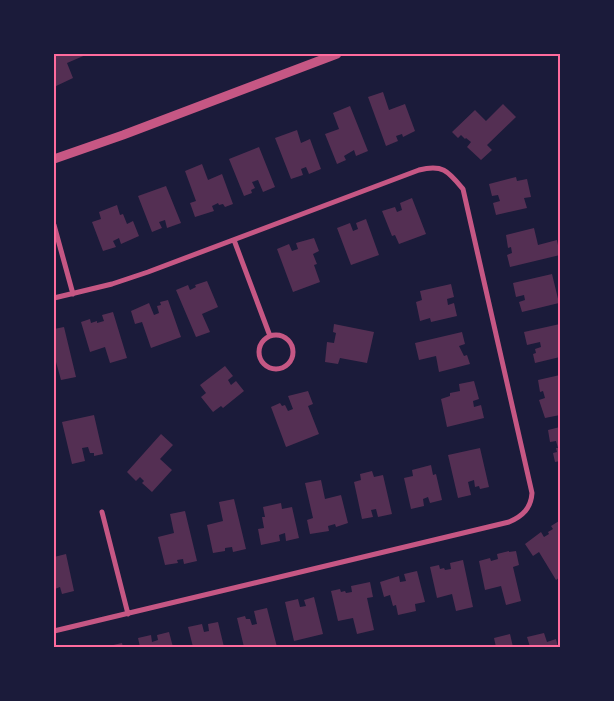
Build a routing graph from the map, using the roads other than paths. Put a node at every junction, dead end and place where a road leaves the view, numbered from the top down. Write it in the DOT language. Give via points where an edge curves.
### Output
graph roads {
  1 [pos="337,54"];
  2 [pos="54,159"];
  3 [pos="54,225"];
  4 [pos="234,240"];
  5 [pos="73,294"];
  6 [pos="54,298"];
  7 [pos="270,336"];
  8 [pos="102,512"];
  9 [pos="128,614"];
  10 [pos="54,631"];
  1 -- 2 [label="street"];
  3 -- 5 [label="street"];
  4 -- 5 [label="street" via="148,272"];
  4 -- 7 [label="street"];
  4 -- 9 [label="street" via="419,170 434,167 446,170 463,189 532,501 520,517 509,522"];
  5 -- 6 [label="street"];
  7 -- 7 [label="street" via="261,343 261,360 269,367 281,368 289,362 292,346 280,336"];
  8 -- 9 [label="street"];
  9 -- 10 [label="street"];
}
